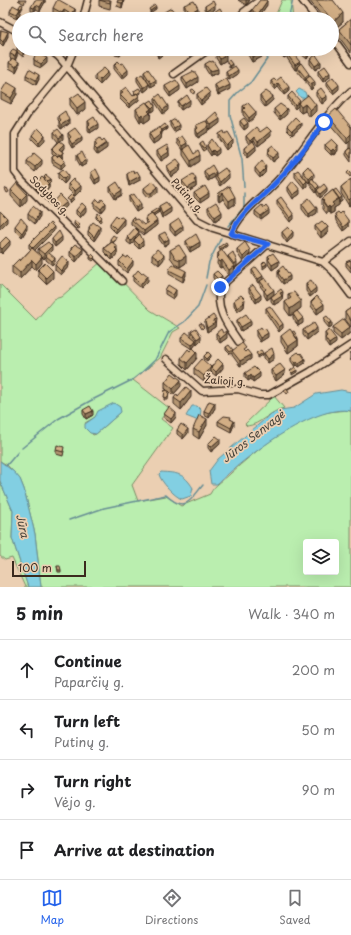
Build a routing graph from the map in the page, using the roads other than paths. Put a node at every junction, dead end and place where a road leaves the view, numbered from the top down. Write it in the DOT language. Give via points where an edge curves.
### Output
graph roads {
  1 [pos="88,0"];
  2 [pos="260,0"];
  3 [pos="302,0"];
  4 [pos="84,12"];
  5 [pos="244,12"];
  6 [pos="312,12"];
  7 [pos="0,22"];
  8 [pos="12,28"];
  9 [pos="339,47"];
  10 [pos="56,56"];
  11 [pos="71,56"];
  12 [pos="199,56"];
  13 [pos="351,63"];
  14 [pos="67,66"];
  15 [pos="174,74"];
  16 [pos="351,91"];
  17 [pos="231,234"];
  18 [pos="351,241"];
  19 [pos="268,244"];
  20 [pos="323,262"];
  21 [pos="122,281"];
  22 [pos="351,295"];
  23 [pos="239,342"];
  24 [pos="351,345"];
  25 [pos="166,359"];
  1 -- 4 [label="street"];
  2 -- 5 [label="street"];
  3 -- 6 [label="street"];
  7 -- 8 [label="street"];
  9 -- 13 [label="street"];
  10 -- 14 [label="street, Putinų g."];
  11 -- 14 [label="street, Sodybos g."];
  12 -- 15 [label="street"];
  14 -- 17 [label="street, Putinų g." via="191,214 205,225"];
  14 -- 21 [label="street, Sodybos g." via="18,127 15,142 16,172"];
  16 -- 17 [label="street" via="338,102 278,180 241,216"];
  17 -- 19 [label="street, Putinų g."];
  18 -- 20 [label="street"];
  19 -- 20 [label="street, Putinų g."];
  19 -- 23 [label="street" via="220,287 218,295 222,315"];
  20 -- 22 [label="street, Putinų g."];
  24 -- 25 [label="street, Žalioji g." via="269,395 238,389 202,390"];
}
